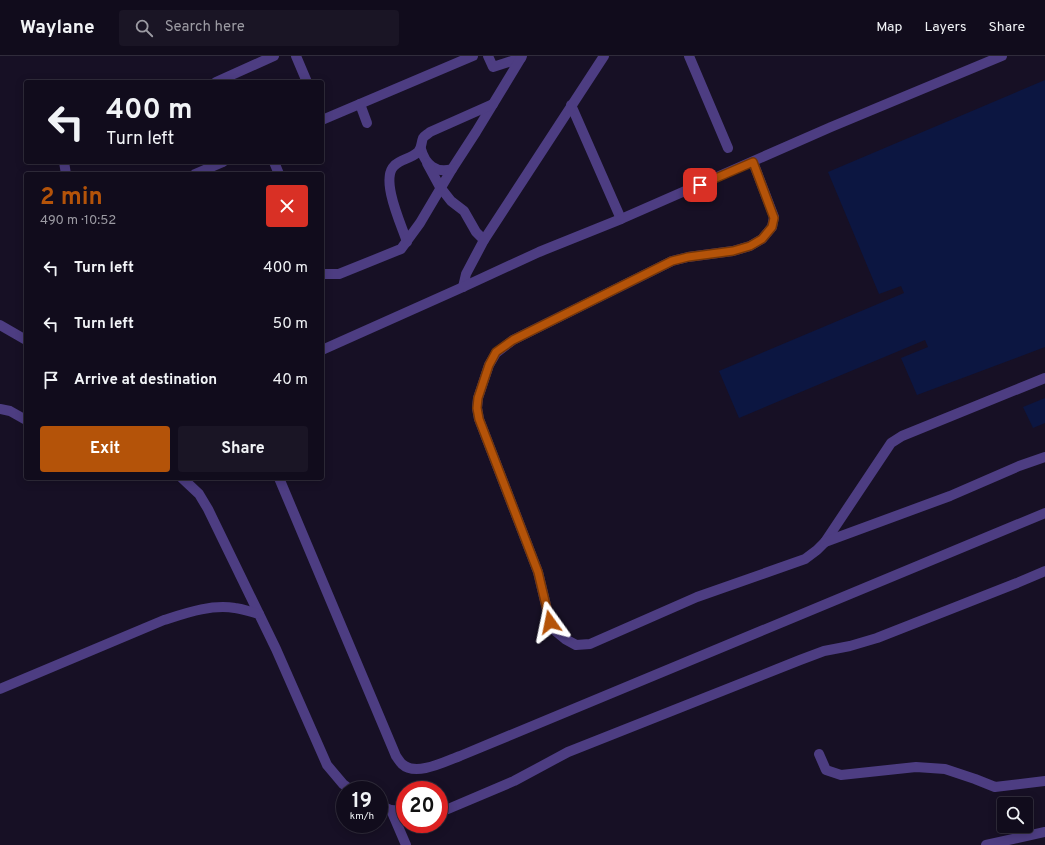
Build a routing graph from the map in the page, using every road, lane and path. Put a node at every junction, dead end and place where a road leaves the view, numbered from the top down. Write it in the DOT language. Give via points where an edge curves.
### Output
graph roads {
  1 [pos="274,56"];
  2 [pos="296,56"];
  3 [pos="473,56"];
  4 [pos="488,56"];
  5 [pos="604,56"];
  6 [pos="690,56"];
  7 [pos="1002,56"];
  8 [pos="521,57"];
  9 [pos="220,80"];
  10 [pos="306,80"];
  11 [pos="360,104"];
  12 [pos="493,104"];
  13 [pos="571,105"];
  14 [pos="324,119"];
  15 [pos="367,123"];
  16 [pos="728,148"];
  17 [pos="421,149"];
  18 [pos="753,162"];
  19 [pos="427,163"];
  20 [pos="452,169"];
  21 [pos="441,188"];
  22 [pos="421,220"];
  23 [pos="621,220"];
  24 [pos="400,221"];
  25 [pos="484,240"];
  26 [pos="407,242"];
  27 [pos="324,274"];
  28 [pos="463,287"];
  29 [pos="0,326"];
  30 [pos="24,339"];
  31 [pos="324,349"];
  32 [pos="1045,378"];
  33 [pos="0,409"];
  34 [pos="24,419"];
  35 [pos="1045,457"];
  36 [pos="184,480"];
  37 [pos="280,480"];
  38 [pos="1045,513"];
  39 [pos="825,542"];
  40 [pos="1045,571"];
  41 [pos="259,614"];
  42 [pos="0,689"];
  43 [pos="819,754"];
  44 [pos="340,781"];
  45 [pos="1045,781"];
  46 [pos="388,809"];
  47 [pos="448,809"];
  48 [pos="391,810"];
  49 [pos="396,810"];
  50 [pos="1045,832"];
  51 [pos="406,845"];
  52 [pos="986,845"];
  1 -- 9 [label="lane"];
  2 -- 10 [label="lane"];
  3 -- 11 [label="lane"];
  4 -- 8 [label="lane" via="493,67"];
  5 -- 13 [label="lane"];
  6 -- 16 [label="lane"];
  7 -- 18 [label="lane"];
  8 -- 12 [label="lane"];
  11 -- 14 [label="lane"];
  11 -- 15 [label="lane"];
  12 -- 17 [label="lane" via="430,132 423,138"];
  12 -- 20 [label="lane"];
  13 -- 23 [label="lane"];
  13 -- 25 [label="lane"];
  17 -- 19 [label="lane"];
  17 -- 24 [label="lane" via="391,169 389,179"];
  18 -- 23 [label="lane"];
  18 -- 39 [label="lane" via="774,218 772,227 762,239 733,251 672,261 513,340 496,352 489,365 478,398 479,419 538,572 550,622 554,630 576,645 590,644 697,596 805,559"];
  19 -- 20 [label="lane" via="440,170"];
  19 -- 21 [label="lane"];
  20 -- 21 [label="lane"];
  21 -- 22 [label="lane"];
  21 -- 25 [label="lane" via="464,211 476,232"];
  22 -- 24 [label="lane"];
  22 -- 26 [label="lane"];
  23 -- 28 [label="lane" via="539,252"];
  24 -- 26 [label="lane"];
  25 -- 28 [label="lane" via="466,274"];
  26 -- 27 [label="lane" via="401,249 339,274"];
  28 -- 31 [label="lane"];
  29 -- 30 [label="lane"];
  32 -- 39 [label="lane" via="902,436 891,443"];
  33 -- 34 [label="lane"];
  35 -- 39 [label="lane" via="950,496"];
  36 -- 41 [label="lane" via="199,494 208,509"];
  37 -- 38 [label="lane" via="396,756 402,765 419,769 467,753"];
  40 -- 47 [label="lane" via="877,638 824,651 800,660 568,752 514,781"];
  41 -- 42 [label="lane" via="235,608 215,607 186,613"];
  41 -- 44 [label="lane" via="327,765"];
  43 -- 45 [label="lane" via="826,770 841,775 916,767 945,768 995,787"];
  46 -- 48 [label="lane"];
  48 -- 49 [label="lane"];
  48 -- 51 [label="lane"];
  50 -- 52 [label="lane"];
}
